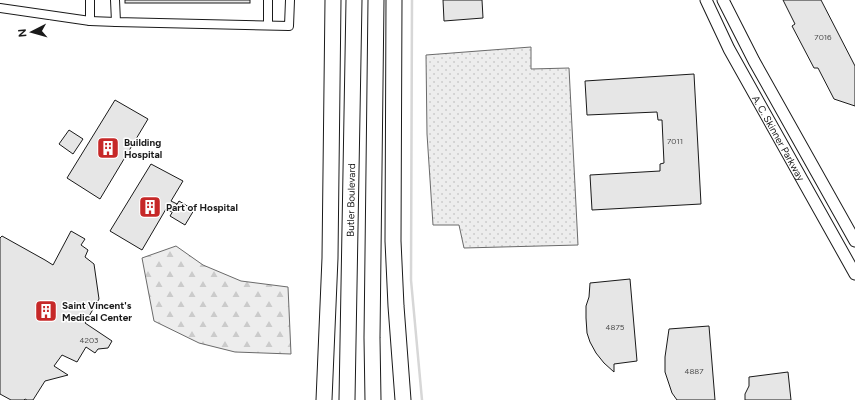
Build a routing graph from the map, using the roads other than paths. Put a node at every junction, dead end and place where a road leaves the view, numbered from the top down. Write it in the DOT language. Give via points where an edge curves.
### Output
graph roads {
  1 [pos="90,0"];
  2 [pos="115,0"];
  3 [pos="268,0"];
  4 [pos="290,0"];
  5 [pos="334,0"];
  6 [pos="354,0"];
  7 [pos="376,0"];
  8 [pos="394,0"];
  9 [pos="706,0"];
  10 [pos="723,0"];
  11 [pos="0,8"];
  12 [pos="90,21"];
  13 [pos="116,22"];
  14 [pos="268,26"];
  15 [pos="855,241"];
  16 [pos="855,274"];
  17 [pos="324,400"];
  18 [pos="347,400"];
  19 [pos="373,400"];
  20 [pos="403,400"];
  1 -- 12 [label="street"];
  2 -- 13 [label="street"];
  3 -- 14 [label="street"];
  4 -- 14 [label="street" via="289,26"];
  5 -- 17 [label="highway" via="330,258"];
  6 -- 18 [label="highway, Butler Boulevard"];
  7 -- 19 [label="highway"];
  8 -- 20 [label="highway" via="393,241"];
  9 -- 16 [label="main road, A. C. Skinner Parkway" via="729,49"];
  10 -- 15 [label="main road, A. C. Skinner Parkway" via="754,61"];
  11 -- 12 [label="street"];
  12 -- 13 [label="street"];
  13 -- 14 [label="street"];
}
